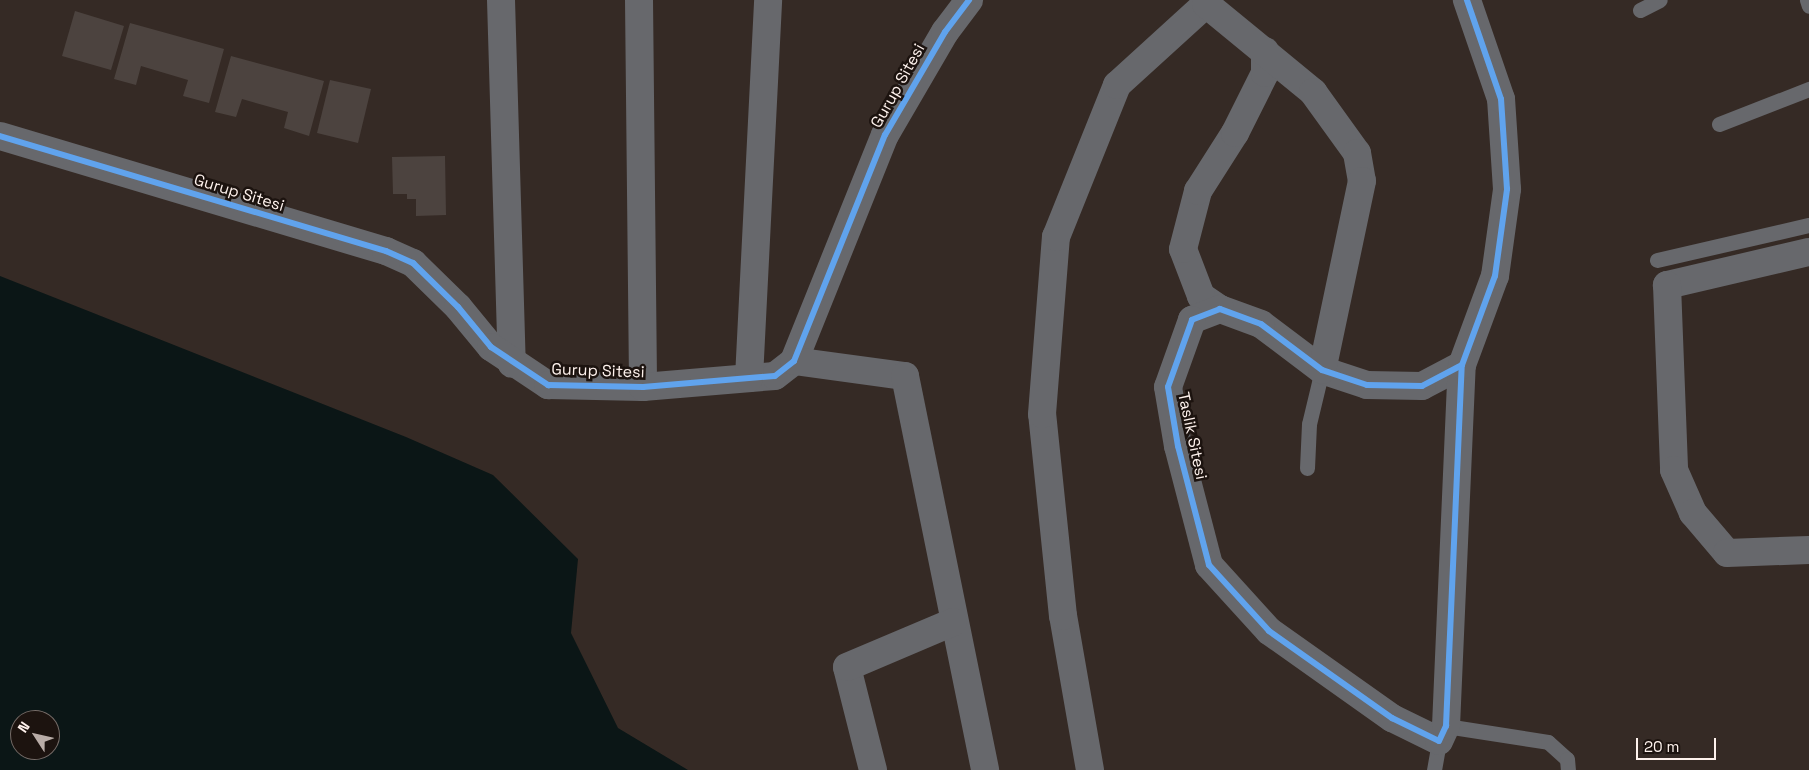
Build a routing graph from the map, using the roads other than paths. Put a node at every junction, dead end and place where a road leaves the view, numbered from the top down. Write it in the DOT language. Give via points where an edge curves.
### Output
graph roads {
  1 [pos="501,0"];
  2 [pos="639,0"];
  3 [pos="768,0"];
  4 [pos="969,0"];
  5 [pos="1467,0"];
  6 [pos="1660,0"];
  7 [pos="1807,0"];
  8 [pos="1809,6"];
  9 [pos="1640,10"];
  10 [pos="1265,51"];
  11 [pos="1809,89"];
  12 [pos="1719,124"];
  13 [pos="0,136"];
  14 [pos="1809,225"];
  15 [pos="1809,252"];
  16 [pos="1657,260"];
  17 [pos="1220,309"];
  18 [pos="794,361"];
  19 [pos="512,364"];
  20 [pos="1462,365"];
  21 [pos="1322,370"];
  22 [pos="748,378"];
  23 [pos="642,386"];
  24 [pos="1308,468"];
  25 [pos="1809,550"];
  26 [pos="953,622"];
  27 [pos="1443,733"];
  28 [pos="873,770"];
  29 [pos="985,770"];
  30 [pos="1090,770"];
  31 [pos="1434,770"];
  32 [pos="1568,770"];
  1 -- 19 [label="street"];
  2 -- 23 [label="street"];
  3 -- 22 [label="street"];
  4 -- 18 [label="street, Gurup Sitesi" via="945,32 885,135"];
  5 -- 20 [label="street" via="1501,100 1507,190 1495,276"];
  6 -- 9 [label="lane"];
  7 -- 8 [label="lane"];
  10 -- 17 [label="street" via="1265,72 1235,133 1198,191 1183,249 1202,296"];
  10 -- 21 [label="street" via="1313,92 1357,153 1362,182"];
  10 -- 30 [label="street" via="1206,4 1117,85 1056,238 1042,414 1063,616"];
  11 -- 12 [label="lane"];
  13 -- 19 [label="street, Gurup Sitesi" via="386,251 413,263"];
  14 -- 16 [label="lane"];
  15 -- 25 [label="street" via="1667,285 1674,470 1693,513 1728,553"];
  17 -- 21 [label="street" via="1261,324"];
  17 -- 27 [label="street, Taslik Sitesi" via="1192,320 1168,387 1178,446 1210,564 1269,631 1392,718"];
  18 -- 22 [label="street, Gurup Sitesi" via="775,376"];
  18 -- 26 [label="street" via="904,376"];
  19 -- 23 [label="street, Gurup Sitesi" via="548,385"];
  20 -- 21 [label="street" via="1422,386 1367,385"];
  20 -- 27 [label="street"];
  21 -- 24 [label="lane" via="1309,424"];
  22 -- 23 [label="street, Gurup Sitesi"];
  26 -- 28 [label="street" via="847,667"];
  26 -- 29 [label="street"];
  27 -- 31 [label="lane"];
  27 -- 32 [label="lane" via="1548,742 1567,759"];
}
